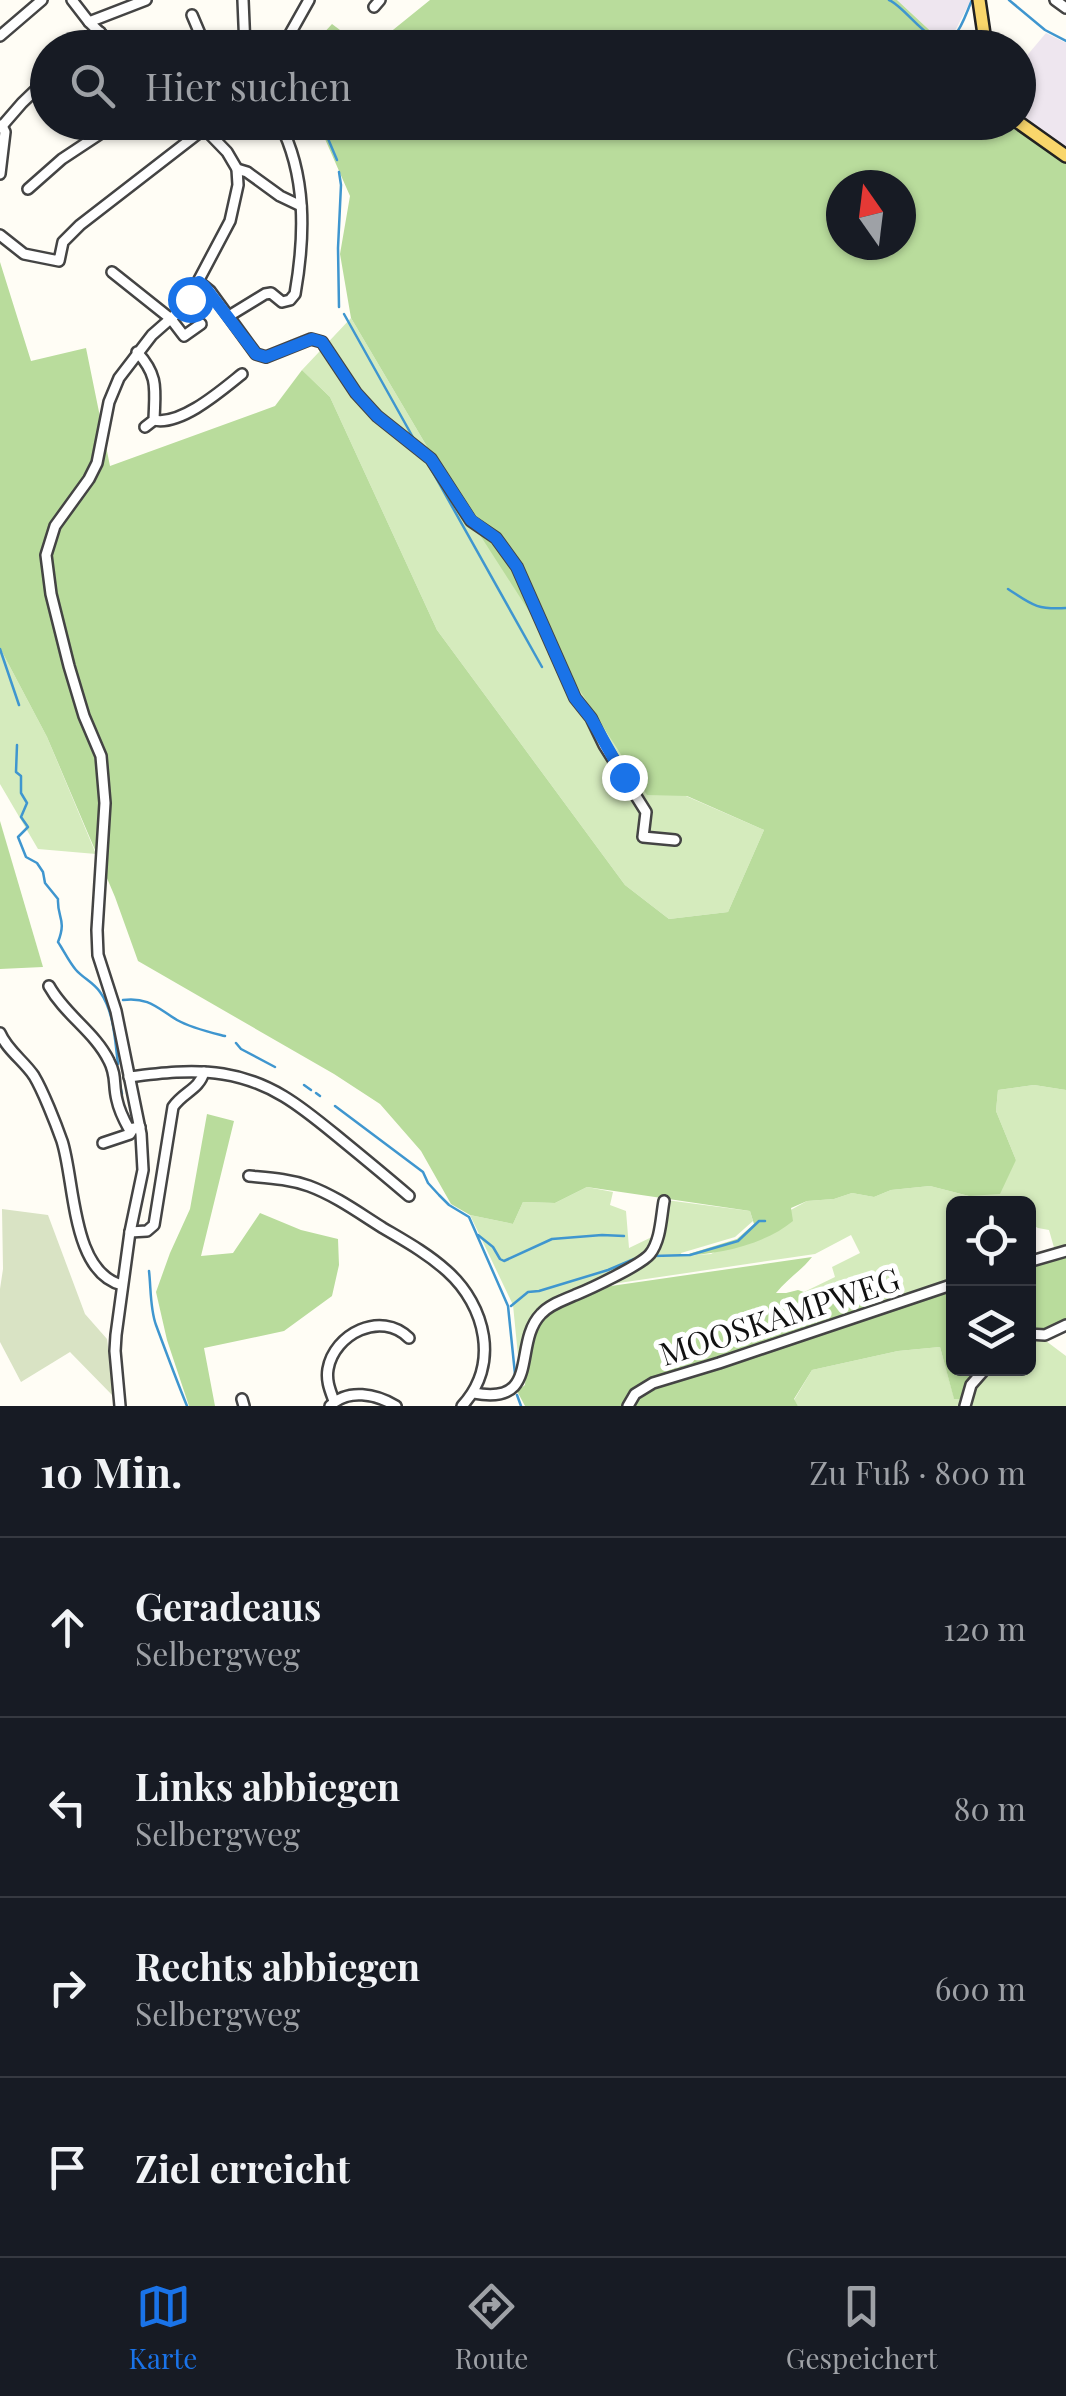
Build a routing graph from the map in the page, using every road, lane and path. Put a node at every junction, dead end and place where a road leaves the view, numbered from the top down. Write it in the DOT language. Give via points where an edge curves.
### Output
graph roads {
  1 [pos="42,0"];
  2 [pos="72,0"];
  3 [pos="146,0"];
  4 [pos="243,0"];
  5 [pos="309,0"];
  6 [pos="979,0"];
  7 [pos="1055,0"];
  8 [pos="1066,8"];
  9 [pos="192,15"];
  10 [pos="89,22"];
  11 [pos="98,30"];
  12 [pos="198,30"];
  13 [pos="244,30"];
  14 [pos="292,30"];
  15 [pos="983,30"];
  16 [pos="0,36"];
  17 [pos="30,96"];
  18 [pos="1,126"];
  19 [pos="1036,135"];
  20 [pos="91,140"];
  21 [pos="184,140"];
  22 [pos="216,140"];
  23 [pos="288,140"];
  24 [pos="1066,156"];
  25 [pos="238,169"];
  26 [pos="0,174"];
  27 [pos="28,189"];
  28 [pos="301,206"];
  29 [pos="0,235"];
  30 [pos="112,272"];
  31 [pos="199,282"];
  32 [pos="229,316"];
  33 [pos="171,318"];
  34 [pos="200,324"];
  35 [pos="138,352"];
  36 [pos="242,374"];
  37 [pos="675,840"];
  38 [pos="49,986"];
  39 [pos="0,1033"];
  40 [pos="204,1072"];
  41 [pos="129,1077"];
  42 [pos="137,1128"];
  43 [pos="103,1143"];
  44 [pos="249,1176"];
  45 [pos="410,1196"];
  46 [pos="664,1201"];
  47 [pos="130,1232"];
  48 [pos="1066,1251"];
  49 [pos="1036,1260"];
  50 [pos="122,1285"];
  51 [pos="948,1286"];
  52 [pos="1066,1325"];
  53 [pos="1036,1334"];
  54 [pos="408,1338"];
  55 [pos="979,1376"];
  56 [pos="474,1393"];
  57 [pos="332,1403"];
  58 [pos="120,1406"];
  59 [pos="396,1406"];
  60 [pos="462,1406"];
  61 [pos="628,1406"];
  62 [pos="965,1406"];
  1 -- 16 [label="street"];
  2 -- 10 [label="street"];
  3 -- 10 [label="street"];
  4 -- 13 [label="street"];
  5 -- 14 [label="street"];
  6 -- 15 [label="main road"];
  7 -- 8 [label="street"];
  9 -- 12 [label="street"];
  10 -- 11 [label="street"];
  17 -- 18 [label="street"];
  18 -- 26 [label="street"];
  19 -- 24 [label="main road"];
  20 -- 27 [label="street"];
  21 -- 29 [label="street" via="63,242 59,261 24,254"];
  22 -- 25 [label="street"];
  23 -- 28 [label="street"];
  25 -- 28 [label="street"];
  25 -- 31 [label="street" via="230,221"];
  28 -- 32 [label="street" via="295,294 282,302 265,294"];
  30 -- 33 [label="street"];
  31 -- 32 [label="street"];
  31 -- 33 [label="street"];
  32 -- 37 [label="street" via="256,354 266,357 312,339 322,342 377,416 431,459 471,520 496,538 517,567 575,698 646,812 643,837"];
  33 -- 34 [label="street" via="184,336"];
  33 -- 35 [label="street"];
  35 -- 36 [label="street" via="156,382 150,424 181,415"];
  35 -- 41 [label="street" via="114,387 89,479 55,526 46,555 69,666 101,756 98,955"];
  38 -- 42 [label="street" via="108,1057 125,1122"];
  39 -- 50 [label="street" via="34,1076 62,1142 73,1208 92,1263"];
  40 -- 41 [label="street"];
  40 -- 45 [label="street" via="276,1091"];
  40 -- 47 [label="street" via="172,1107 154,1225"];
  41 -- 42 [label="street"];
  42 -- 43 [label="street"];
  42 -- 47 [label="street" via="143,1170"];
  44 -- 56 [label="street" via="311,1187 419,1248 448,1272 476,1309 485,1336"];
  46 -- 56 [label="street" via="649,1256 539,1316 515,1392"];
  47 -- 50 [label="street"];
  48 -- 49 [label="street"];
  50 -- 58 [label="street" via="115,1351"];
  51 -- 61 [label="street, MOOSKAMPWEG" via="652,1383"];
  52 -- 53 [label="street"];
  54 -- 57 [label="street" via="401,1330 376,1326 349,1336 327,1372"];
  55 -- 62 [label="street"];
  56 -- 60 [label="street"];
  57 -- 59 [label="street" via="358,1394"];
}
